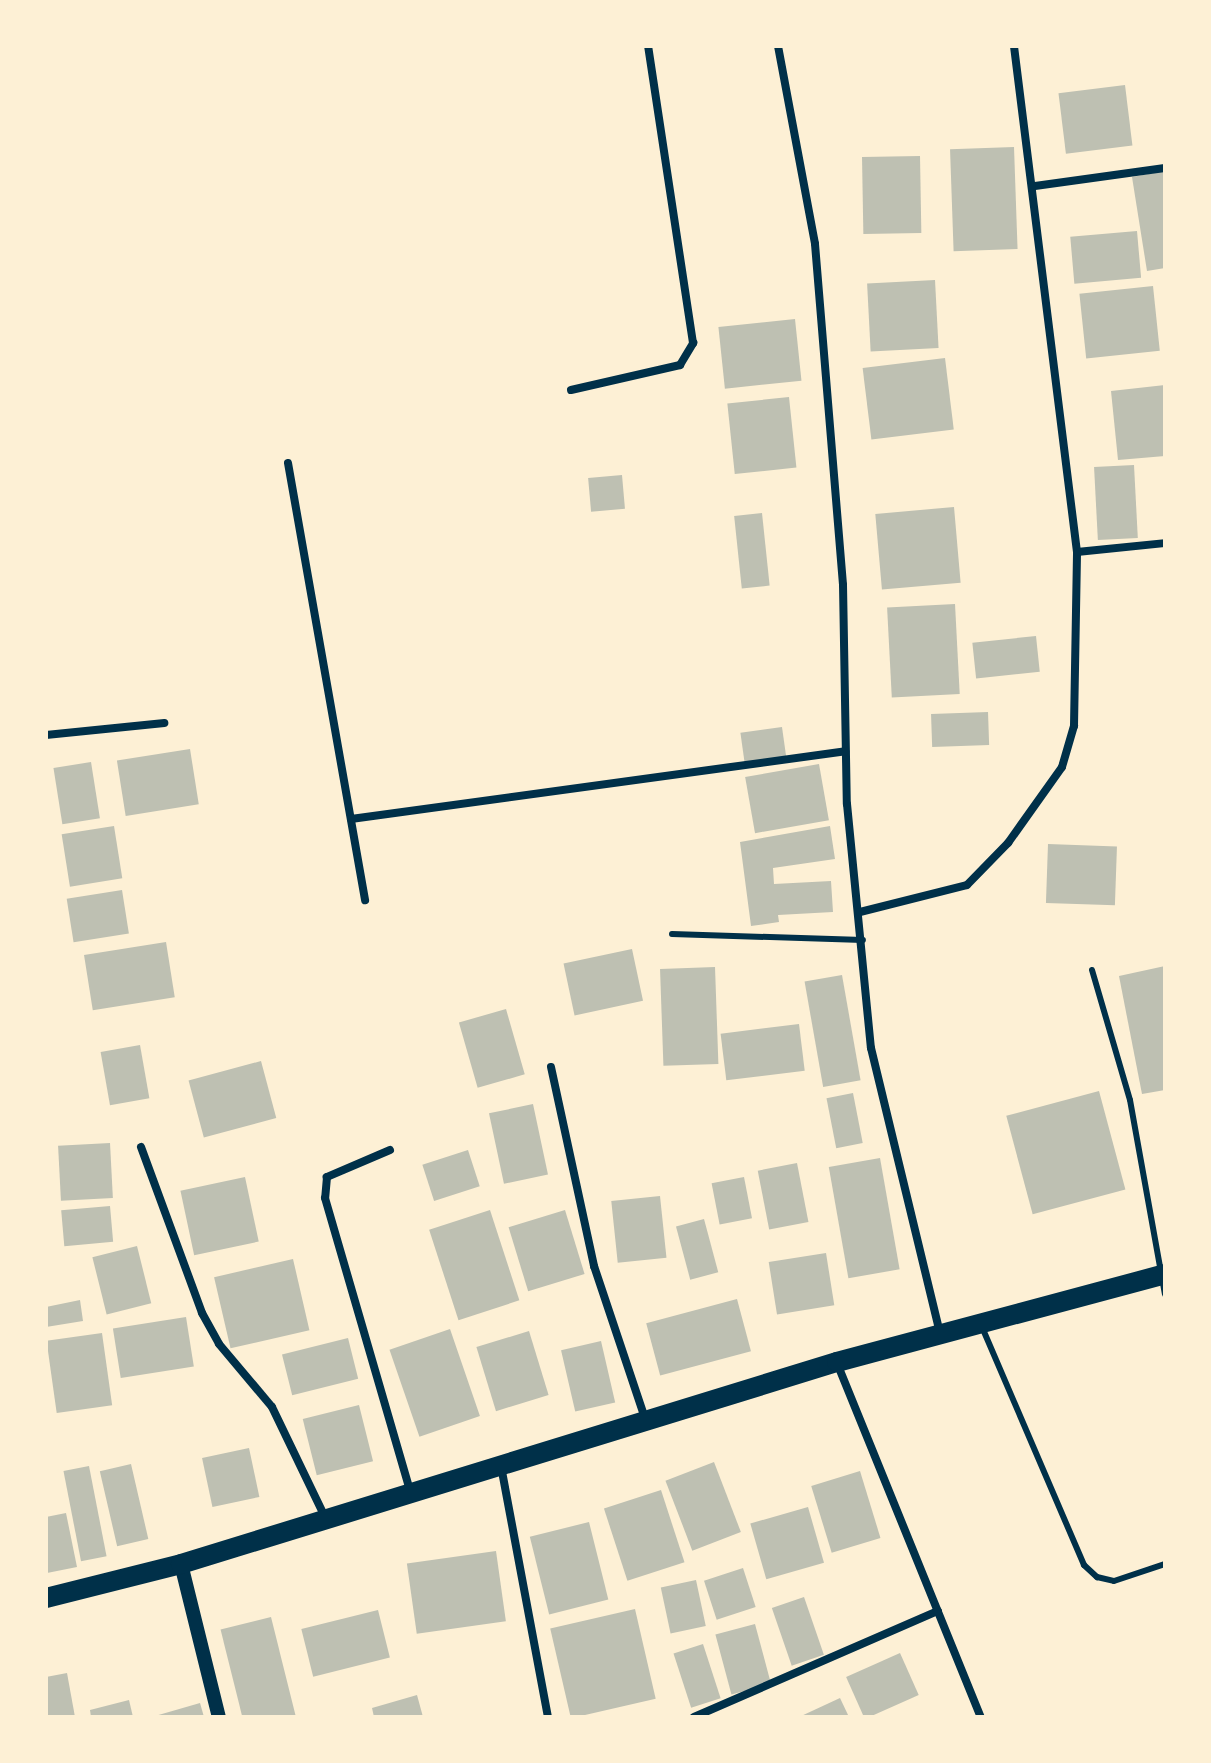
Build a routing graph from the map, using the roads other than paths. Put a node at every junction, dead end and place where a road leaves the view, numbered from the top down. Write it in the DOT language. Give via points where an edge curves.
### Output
graph roads {
  1 [pos="648,46"];
  2 [pos="778,46"];
  3 [pos="1014,46"];
  4 [pos="1165,168"];
  5 [pos="1035,186"];
  6 [pos="571,390"];
  7 [pos="288,463"];
  8 [pos="1165,543"];
  9 [pos="1077,552"];
  10 [pos="164,723"];
  11 [pos="46,735"];
  12 [pos="845,751"];
  13 [pos="351,819"];
  14 [pos="365,900"];
  15 [pos="860,912"];
  16 [pos="672,934"];
  17 [pos="863,940"];
  18 [pos="1092,970"];
  19 [pos="551,1067"];
  20 [pos="141,1147"];
  21 [pos="390,1150"];
  22 [pos="1164,1281"];
  23 [pos="981,1323"];
  24 [pos="940,1334"];
  25 [pos="837,1362"];
  26 [pos="646,1422"];
  27 [pos="500,1466"];
  28 [pos="411,1493"];
  29 [pos="326,1519"];
  30 [pos="181,1564"];
  31 [pos="1165,1564"];
  32 [pos="46,1598"];
  33 [pos="938,1611"];
  34 [pos="219,1717"];
  35 [pos="548,1717"];
  36 [pos="694,1717"];
  37 [pos="981,1717"];
  1 -- 6 [label="street" via="693,343 680,365"];
  2 -- 12 [label="street" via="815,244 843,585"];
  3 -- 5 [label="street"];
  4 -- 5 [label="street"];
  5 -- 9 [label="street"];
  7 -- 13 [label="street"];
  8 -- 9 [label="street"];
  9 -- 15 [label="street" via="1074,726 1062,767 1008,843 967,885"];
  10 -- 11 [label="street"];
  12 -- 13 [label="street"];
  12 -- 15 [label="street"];
  13 -- 14 [label="street"];
  15 -- 17 [label="street"];
  16 -- 17 [label="lane"];
  17 -- 24 [label="street" via="871,1048"];
  18 -- 22 [label="lane" via="1130,1100"];
  19 -- 26 [label="street" via="594,1266"];
  20 -- 29 [label="street" via="202,1313 219,1344 272,1407"];
  21 -- 28 [label="street" via="327,1177 325,1198"];
  22 -- 23 [label="main road"];
  23 -- 24 [label="main road"];
  23 -- 31 [label="lane" via="1084,1565 1097,1577 1114,1581"];
  24 -- 25 [label="main road"];
  25 -- 26 [label="main road"];
  25 -- 33 [label="street"];
  26 -- 27 [label="main road"];
  27 -- 28 [label="main road"];
  27 -- 35 [label="street"];
  28 -- 29 [label="main road"];
  29 -- 30 [label="main road"];
  30 -- 32 [label="main road"];
  30 -- 34 [label="street"];
  33 -- 36 [label="street"];
  33 -- 37 [label="street"];
}
